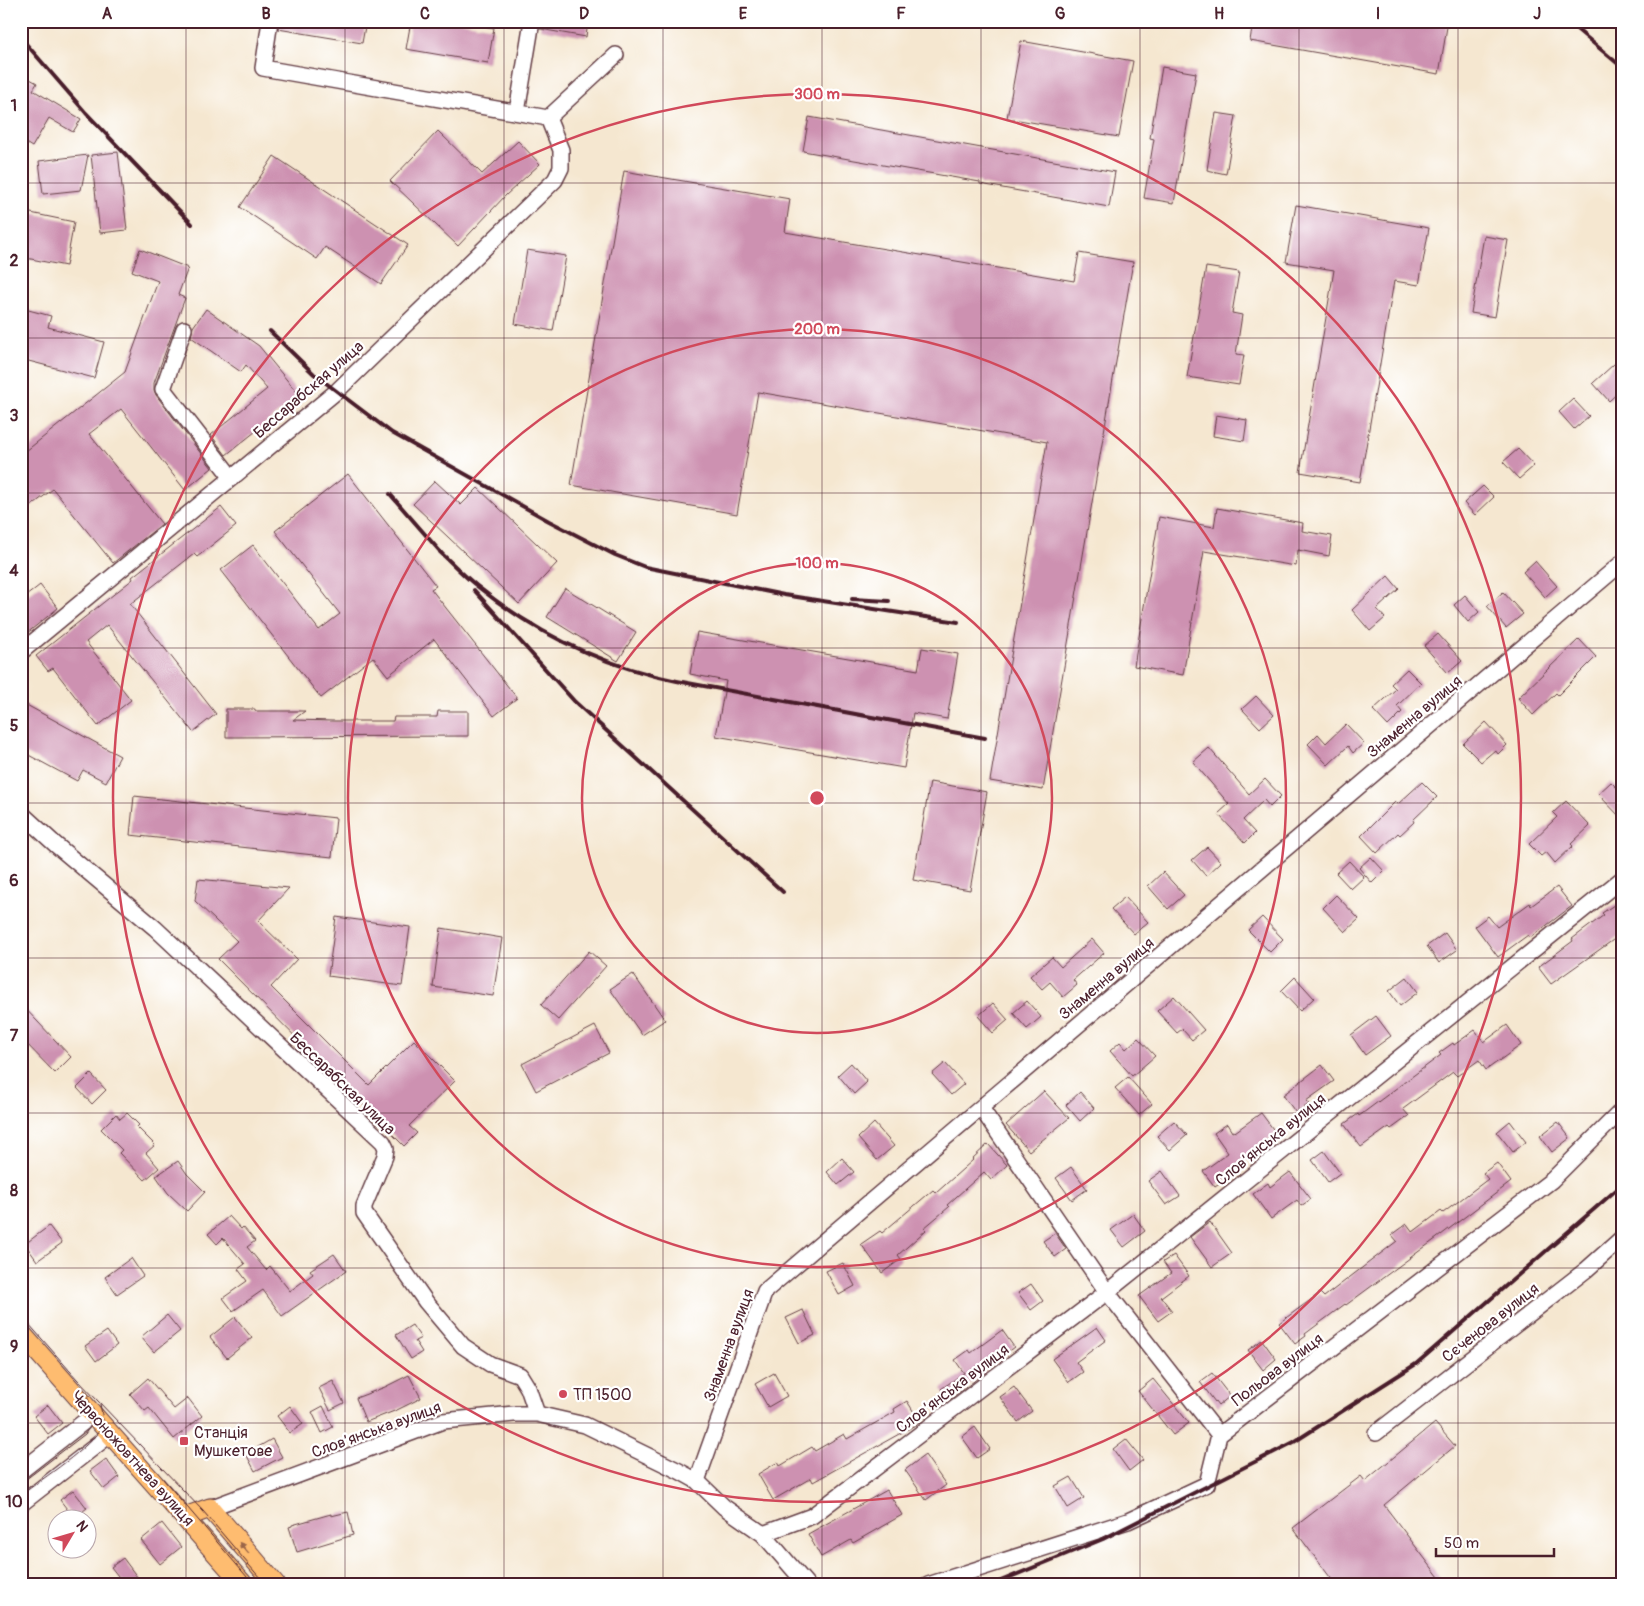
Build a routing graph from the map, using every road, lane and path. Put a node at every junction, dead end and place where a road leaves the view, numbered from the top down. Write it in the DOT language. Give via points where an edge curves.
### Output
graph roads {
  1 [pos="270,21"];
  2 [pos="531,21"];
  3 [pos="616,55"];
  4 [pos="517,112"];
  5 [pos="548,118"];
  6 [pos="184,329"];
  7 [pos="232,478"];
  8 [pos="1623,562"];
  9 [pos="21,652"];
  10 [pos="21,813"];
  11 [pos="1623,878"];
  12 [pos="980,1108"];
  13 [pos="1623,1109"];
  14 [pos="1623,1237"];
  15 [pos="1107,1292"];
  16 [pos="21,1333"];
  17 [pos="94,1414"];
  18 [pos="537,1414"];
  19 [pos="1376,1433"];
  20 [pos="111,1434"];
  21 [pos="1219,1435"];
  22 [pos="21,1471"];
  23 [pos="697,1481"];
  24 [pos="21,1504"];
  25 [pos="210,1508"];
  26 [pos="185,1517"];
  27 [pos="763,1534"];
  28 [pos="244,1585"];
  29 [pos="276,1585"];
  30 [pos="807,1585"];
  31 [pos="928,1585"];
  1 -- 4 [label="street" via="263,68"];
  2 -- 4 [label="street"];
  3 -- 5 [label="street"];
  4 -- 5 [label="street"];
  5 -- 7 [label="street, Бессарабская улица" via="561,150 561,168 554,180 337,391"];
  6 -- 7 [label="street" via="163,389"];
  7 -- 9 [label="street, Бессарабская улица"];
  8 -- 12 [label="street, Знаменна вулиця"];
  10 -- 18 [label="street, Бессарабская улица" via="155,928 383,1142 385,1156 364,1212 426,1302 463,1346 490,1364 520,1375"];
  11 -- 15 [label="street, Слов’янська вулиця"];
  12 -- 15 [label="street"];
  12 -- 23 [label="street, Знаменна вулиця" via="765,1291"];
  13 -- 21 [label="street, Польова вулиця" via="1552,1180"];
  14 -- 19 [label="street, Сєченова вулиця" via="1586,1270"];
  15 -- 21 [label="street"];
  15 -- 27 [label="street, Слов’янська вулиця" via="812,1516"];
  16 -- 17 [label="main road, Червоножовтнева вулиця"];
  17 -- 20 [label="main road, Червоножовтнева вулиця"];
  17 -- 22 [label="street"];
  18 -- 23 [label="street, Слов’янська вулиця" via="585,1425"];
  18 -- 25 [label="street, Слов’янська вулиця" via="444,1421"];
  20 -- 24 [label="street"];
  20 -- 26 [label="main road, Червоножовтнева вулиця"];
  21 -- 31 [label="street" via="1207,1484 1128,1521"];
  23 -- 27 [label="street, Слов’янська вулиця" via="724,1507"];
  25 -- 26 [label="main road"];
  29 -- 25 [label="main road, Червоножовтнева вулиця, one-way"];
  26 -- 28 [label="main road, Червоножовтнева вулиця"];
  27 -- 30 [label="street"];
}
